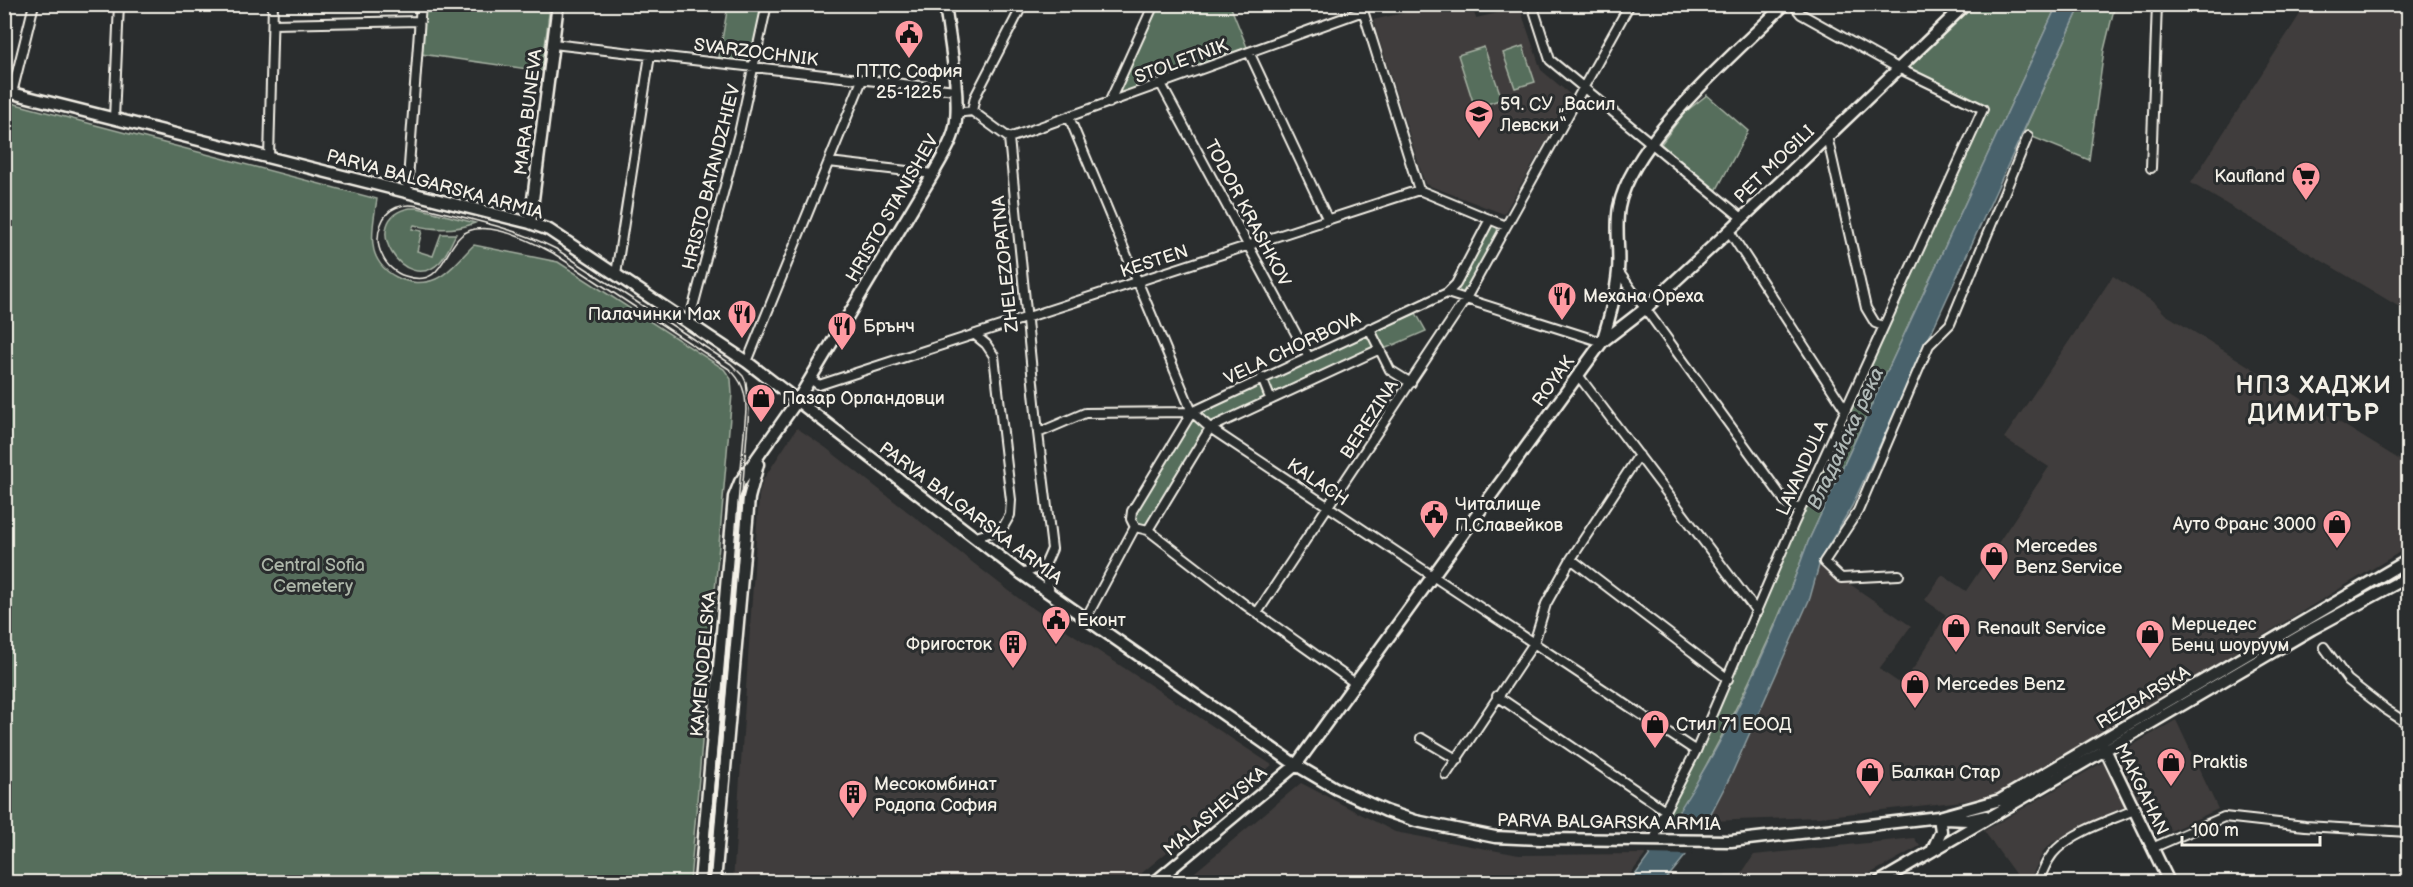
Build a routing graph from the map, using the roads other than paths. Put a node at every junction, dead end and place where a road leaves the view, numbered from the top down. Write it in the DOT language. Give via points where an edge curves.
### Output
graph roads {
  1 [pos="34,4"];
  2 [pos="119,4"];
  3 [pos="273,4"];
  4 [pos="421,4"];
  5 [pos="558,4"];
  6 [pos="767,4"];
  7 [pos="945,4"];
  8 [pos="1023,4"];
  9 [pos="1154,4"];
  10 [pos="1532,4"];
  11 [pos="1630,4"];
  12 [pos="1785,4"];
  13 [pos="1793,4"];
  14 [pos="1966,4"];
  15 [pos="2157,4"];
  16 [pos="1362,8"];
  17 [pos="420,21"];
  18 [pos="273,24"];
  19 [pos="553,44"];
  20 [pos="1249,52"];
  21 [pos="650,55"];
  22 [pos="755,67"];
  23 [pos="1898,68"];
  24 [pos="862,80"];
  25 [pos="1161,84"];
  26 [pos="955,90"];
  27 [pos="1584,90"];
  28 [pos="8,92"];
  29 [pos="1109,103"];
  30 [pos="972,111"];
  31 [pos="956,113"];
  32 [pos="1069,117"];
  33 [pos="114,119"];
  34 [pos="1827,136"];
  35 [pos="2028,136"];
  36 [pos="1009,138"];
  37 [pos="1652,142"];
  38 [pos="268,158"];
  39 [pos="829,162"];
  40 [pos="2151,168"];
  41 [pos="933,174"];
  42 [pos="1419,190"];
  43 [pos="407,193"];
  44 [pos="1742,218"];
  45 [pos="1490,219"];
  46 [pos="1328,220"];
  47 [pos="530,223"];
  48 [pos="1506,226"];
  49 [pos="1729,231"];
  50 [pos="1249,246"];
  51 [pos="1618,271"];
  52 [pos="616,274"];
  53 [pos="1137,282"];
  54 [pos="1447,293"];
  55 [pos="1465,300"];
  56 [pos="1646,308"];
  57 [pos="1028,319"];
  58 [pos="689,322"];
  59 [pos="1883,326"];
  60 [pos="1369,328"];
  61 [pos="975,335"];
  62 [pos="1602,342"];
  63 [pos="1380,349"];
  64 [pos="1308,356"];
  65 [pos="747,362"];
  66 [pos="1578,375"];
  67 [pos="1262,378"];
  68 [pos="810,379"];
  69 [pos="1411,383"];
  70 [pos="1270,398"];
  71 [pos="797,401"];
  72 [pos="1845,409"];
  73 [pos="1192,412"];
  74 [pos="1210,428"];
  75 [pos="1038,433"];
  76 [pos="760,455"];
  77 [pos="1639,455"];
  78 [pos="1329,508"];
  79 [pos="1800,509"];
  80 [pos="1135,527"];
  81 [pos="1148,530"];
  82 [pos="976,537"];
  83 [pos="1571,559"];
  84 [pos="2409,560"];
  85 [pos="1045,565"];
  86 [pos="1023,574"];
  87 [pos="1899,575"];
  88 [pos="1432,577"];
  89 [pos="2409,577"];
  90 [pos="1050,594"];
  91 [pos="1757,612"];
  92 [pos="1257,613"];
  93 [pos="1085,620"];
  94 [pos="1534,643"];
  95 [pos="2324,647"];
  96 [pos="1728,679"];
  97 [pos="1355,683"];
  98 [pos="1497,696"];
  99 [pos="2409,724"];
  100 [pos="1421,738"];
  101 [pos="2103,746"];
  102 [pos="1696,751"];
  103 [pos="1458,760"];
  104 [pos="1296,765"];
  105 [pos="1446,775"];
  106 [pos="1665,810"];
  107 [pos="2134,810"];
  108 [pos="1998,813"];
  109 [pos="1939,818"];
  110 [pos="2409,832"];
  111 [pos="1654,841"];
  112 [pos="2152,848"];
  113 [pos="1932,852"];
  114 [pos="700,882"];
  115 [pos="715,882"];
  116 [pos="1155,882"];
  117 [pos="1879,882"];
  118 [pos="2038,882"];
  119 [pos="2169,882"];
  1 -- 28 [label="street"];
  2 -- 33 [label="street"];
  3 -- 18 [label="street"];
  4 -- 17 [label="street"];
  5 -- 19 [label="street, MARA BUNEVA"];
  6 -- 22 [label="street, HRISTO BATANDZHIEV"];
  7 -- 26 [label="street"];
  8 -- 30 [label="street"];
  9 -- 29 [label="street"];
  10 -- 27 [label="street" via="1550,60"];
  11 -- 27 [label="street"];
  12 -- 37 [label="street, ROYAK" via="1675,112"];
  13 -- 23 [label="street" via="1801,14"];
  14 -- 23 [label="street, PET MOGILI"];
  15 -- 40 [label="street"];
  16 -- 20 [label="street, STOLETNIK"];
  16 -- 42 [label="street"];
  17 -- 18 [label="street"];
  17 -- 43 [label="street"];
  18 -- 38 [label="street"];
  19 -- 21 [label="street, SVARZOCHNIK"];
  19 -- 47 [label="street, MARA BUNEVA"];
  20 -- 25 [label="street, STOLETNIK"];
  20 -- 46 [label="street"];
  21 -- 22 [label="street, SVARZOCHNIK"];
  21 -- 52 [label="street"];
  22 -- 24 [label="street, SVARZOCHNIK"];
  22 -- 58 [label="street, HRISTO BATANDZHIEV"];
  23 -- 34 [label="street, PET MOGILI"];
  23 -- 59 [label="street, LAVANDULA" via="1983,109"];
  24 -- 26 [label="street, SVARZOCHNIK"];
  24 -- 39 [label="street"];
  25 -- 29 [label="street, STOLETNIK"];
  25 -- 50 [label="street, TODOR KRASHKOV"];
  26 -- 31 [label="street"];
  27 -- 37 [label="street"];
  27 -- 48 [label="street"];
  28 -- 33 [label="street, PARVA BALGARSKA ARMIA"];
  29 -- 32 [label="street, STOLETNIK"];
  30 -- 31 [label="street"];
  30 -- 36 [label="street"];
  31 -- 41 [label="street, HRISTO STANISHEV" via="953,136"];
  32 -- 36 [label="street, STOLETNIK"];
  32 -- 53 [label="street, KALACH"];
  33 -- 38 [label="street, PARVA BALGARSKA ARMIA"];
  34 -- 44 [label="street, PET MOGILI"];
  34 -- 59 [label="street" via="1866,308 1875,323"];
  35 -- 87 [label="street" via="1950,324 1929,345 1858,511 1824,562 1841,578"];
  36 -- 57 [label="street, ZHELEZOPATNA"];
  37 -- 44 [label="street"];
  37 -- 51 [label="street, ROYAK" via="1624,190 1619,209"];
  38 -- 43 [label="street, PARVA BALGARSKA ARMIA"];
  39 -- 41 [label="street"];
  39 -- 65 [label="street"];
  41 -- 68 [label="street, HRISTO STANISHEV"];
  42 -- 45 [label="street"];
  42 -- 46 [label="street, KESTEN"];
  43 -- 47 [label="street, PARVA BALGARSKA ARMIA"];
  44 -- 49 [label="street, PET MOGILI"];
  45 -- 48 [label="street"];
  45 -- 54 [label="street" via="1456,284"];
  46 -- 50 [label="street, KESTEN"];
  47 -- 52 [label="street, PARVA BALGARSKA ARMIA" via="549,230"];
  48 -- 55 [label="street"];
  49 -- 56 [label="street, PET MOGILI"];
  49 -- 72 [label="street"];
  50 -- 53 [label="street, KESTEN"];
  50 -- 64 [label="street, TODOR KRASHKOV"];
  51 -- 56 [label="street"];
  51 -- 62 [label="street, ROYAK"];
  52 -- 58 [label="street, PARVA BALGARSKA ARMIA"];
  53 -- 57 [label="street, KESTEN"];
  53 -- 73 [label="street, KALACH"];
  54 -- 55 [label="street"];
  54 -- 60 [label="street, VELA CHORBOVA"];
  55 -- 62 [label="street"];
  55 -- 69 [label="street, BEREZINA"];
  56 -- 62 [label="street, PET MOGILI"];
  56 -- 79 [label="street" via="1787,504"];
  57 -- 61 [label="street, KESTEN"];
  57 -- 75 [label="street, ZHELEZOPATNA"];
  58 -- 65 [label="street, PARVA BALGARSKA ARMIA"];
  59 -- 72 [label="street, LAVANDULA"];
  60 -- 63 [label="street"];
  60 -- 64 [label="street, VELA CHORBOVA"];
  61 -- 68 [label="street, KESTEN" via="819,385"];
  61 -- 82 [label="street" via="994,356 1011,500 1010,515 1002,529"];
  62 -- 66 [label="street, ROYAK"];
  63 -- 69 [label="street" via="1390,370"];
  63 -- 70 [label="street, VELA CHORBOVA"];
  64 -- 67 [label="street, VELA CHORBOVA"];
  65 -- 71 [label="street, PARVA BALGARSKA ARMIA"];
  66 -- 77 [label="street"];
  66 -- 88 [label="street, ROYAK"];
  67 -- 70 [label="street"];
  67 -- 73 [label="street, VELA CHORBOVA"];
  68 -- 71 [label="street, HRISTO STANISHEV"];
  69 -- 78 [label="street, BEREZINA"];
  70 -- 74 [label="street, VELA CHORBOVA"];
  71 -- 76 [label="street, KAMENODELSKA"];
  71 -- 82 [label="street, PARVA BALGARSKA ARMIA"];
  72 -- 79 [label="street, LAVANDULA"];
  73 -- 74 [label="street, KALACH"];
  73 -- 75 [label="street" via="1085,413"];
  73 -- 80 [label="street" via="1132,512"];
  74 -- 78 [label="street, KALACH"];
  74 -- 81 [label="street"];
  75 -- 85 [label="street, ZHELEZOPATNA" via="1052,549"];
  76 -- 114 [label="street, KAMENODELSKA" via="734,497"];
  76 -- 115 [label="street, KAMENODELSKA" via="749,498"];
  77 -- 83 [label="street"];
  77 -- 91 [label="street"];
  78 -- 88 [label="street, KALACH"];
  78 -- 92 [label="street, BEREZINA"];
  79 -- 91 [label="street, LAVANDULA"];
  80 -- 81 [label="street"];
  80 -- 93 [label="street"];
  81 -- 92 [label="street"];
  82 -- 86 [label="street, PARVA BALGARSKA ARMIA"];
  83 -- 94 [label="street" via="1546,604"];
  83 -- 96 [label="street"];
  84 -- 101 [label="street, REZBARSKA" via="2298,623"];
  85 -- 86 [label="street"];
  85 -- 90 [label="street"];
  86 -- 90 [label="street, PARVA BALGARSKA ARMIA"];
  88 -- 94 [label="street, KALACH"];
  88 -- 97 [label="street, ROYAK"];
  89 -- 101 [label="street, REZBARSKA"];
  90 -- 93 [label="street, PARVA BALGARSKA ARMIA"];
  91 -- 96 [label="street, LAVANDULA"];
  92 -- 97 [label="street"];
  93 -- 104 [label="street, PARVA BALGARSKA ARMIA"];
  94 -- 98 [label="street"];
  94 -- 102 [label="street, KALACH"];
  95 -- 99 [label="street" via="2348,680"];
  96 -- 102 [label="street, LAVANDULA"];
  97 -- 104 [label="street, ROYAK"];
  98 -- 103 [label="street"];
  98 -- 106 [label="street"];
  100 -- 103 [label="street"];
  101 -- 107 [label="street, MAKGAHAN"];
  101 -- 108 [label="street, REZBARSKA"];
  101 -- 109 [label="street, REZBARSKA" via="2000,800"];
  102 -- 106 [label="street, LAVANDULA"];
  103 -- 105 [label="street"];
  104 -- 111 [label="street, PARVA BALGARSKA ARMIA" via="1386,811 1461,831 1495,837"];
  104 -- 116 [label="street, MALASHEVSKA"];
  106 -- 111 [label="street, LAVANDULA"];
  107 -- 112 [label="street, MAKGAHAN"];
  107 -- 118 [label="street" via="2055,850"];
  108 -- 109 [label="street, REZBARSKA" via="1968,820"];
  108 -- 113 [label="street, REZBARSKA"];
  109 -- 111 [label="street, PARVA BALGARSKA ARMIA" via="1731,841"];
  109 -- 113 [label="street" via="1941,831"];
  110 -- 112 [label="street" via="2224,817"];
  112 -- 119 [label="street, MAKGAHAN"];
  113 -- 117 [label="street, REZBARSKA"];
}
